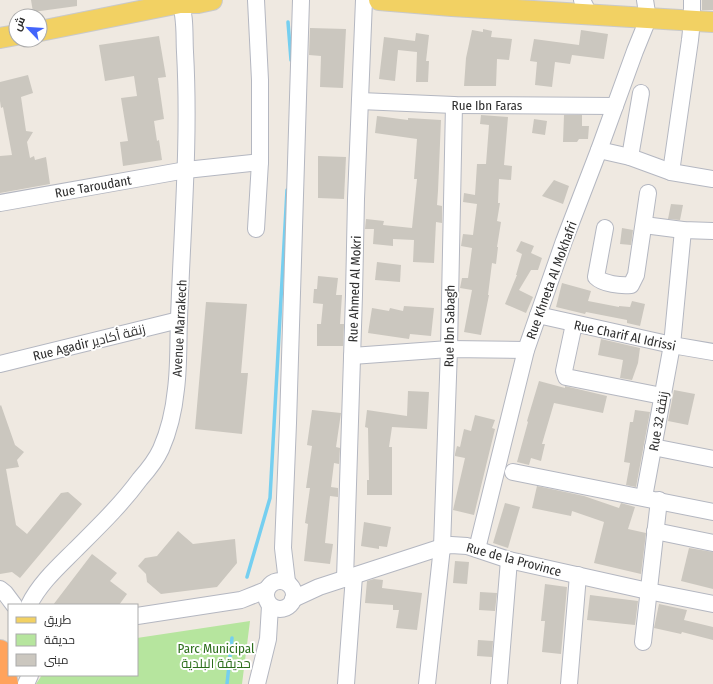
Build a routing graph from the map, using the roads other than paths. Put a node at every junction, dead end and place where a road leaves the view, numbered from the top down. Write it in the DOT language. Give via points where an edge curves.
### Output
graph roads {
  1 [pos="212,0"];
  2 [pos="256,0"];
  3 [pos="301,0"];
  4 [pos="364,0"];
  5 [pos="379,0"];
  6 [pos="645,0"];
  7 [pos="692,0"];
  8 [pos="180,2"];
  9 [pos="451,3"];
  10 [pos="585,7"];
  11 [pos="648,19"];
  12 [pos="692,21"];
  13 [pos="713,22"];
  14 [pos="48,29"];
  15 [pos="641,93"];
  16 [pos="360,101"];
  17 [pos="454,105"];
  18 [pos="615,106"];
  19 [pos="599,150"];
  20 [pos="630,157"];
  21 [pos="260,162"];
  22 [pos="186,170"];
  23 [pos="671,172"];
  24 [pos="713,179"];
  25 [pos="648,193"];
  26 [pos="0,202"];
  27 [pos="644,225"];
  28 [pos="605,228"];
  29 [pos="256,229"];
  30 [pos="683,230"];
  31 [pos="713,231"];
  32 [pos="538,315"];
  33 [pos="179,320"];
  34 [pos="574,324"];
  35 [pos="672,345"];
  36 [pos="449,349"];
  37 [pos="526,350"];
  38 [pos="713,352"];
  39 [pos="352,356"];
  40 [pos="0,364"];
  41 [pos="662,396"];
  42 [pos="653,447"];
  43 [pos="713,459"];
  44 [pos="513,472"];
  45 [pos="652,499"];
  46 [pos="713,512"];
  47 [pos="655,531"];
  48 [pos="713,543"];
  49 [pos="442,547"];
  50 [pos="477,549"];
  51 [pos="509,560"];
  52 [pos="578,575"];
  53 [pos="350,577"];
  54 [pos="0,589"];
  55 [pos="648,591"];
  56 [pos="279,595"];
  57 [pos="13,604"];
  58 [pos="30,604"];
  59 [pos="713,604"];
  60 [pos="138,616"];
  61 [pos="643,642"];
  62 [pos="0,651"];
  63 [pos="7,684"];
  64 [pos="258,684"];
  65 [pos="346,684"];
  66 [pos="427,684"];
  67 [pos="500,684"];
  68 [pos="569,684"];
  1 -- 8 [label="main road"];
  2 -- 21 [label="street" via="260,80"];
  3 -- 56 [label="street" via="288,423"];
  4 -- 16 [label="street, Rue Ahmed Al Mokri"];
  5 -- 9 [label="main road"];
  6 -- 11 [label="street"];
  7 -- 12 [label="street"];
  8 -- 14 [label="main road"];
  8 -- 22 [label="street, Avenue Marrakech" via="186,58"];
  9 -- 10 [label="main road"];
  10 -- 11 [label="main road"];
  11 -- 12 [label="main road"];
  11 -- 18 [label="street, Rue Khneta Al Mokhafri"];
  12 -- 13 [label="main road"];
  12 -- 23 [label="street"];
  15 -- 20 [label="street"];
  16 -- 17 [label="street, Rue Ibn Faras"];
  16 -- 39 [label="street, Rue Ahmed Al Mokri"];
  17 -- 18 [label="street, Rue Ibn Faras"];
  17 -- 36 [label="street, Rue Ibn Sabagh"];
  18 -- 19 [label="street, Rue Khneta Al Mokhafri"];
  19 -- 20 [label="street"];
  19 -- 32 [label="street, Rue Khneta Al Mokhafri"];
  20 -- 23 [label="street"];
  21 -- 22 [label="street, Rue Taroudant"];
  21 -- 29 [label="street"];
  22 -- 26 [label="street, Rue Taroudant"];
  22 -- 33 [label="street, Avenue Marrakech"];
  23 -- 24 [label="street"];
  25 -- 27 [label="street"];
  27 -- 28 [label="street" via="636,275 629,286 602,281 596,277"];
  27 -- 30 [label="street"];
  30 -- 31 [label="street"];
  30 -- 35 [label="street, Rue 32 زنقة"];
  32 -- 34 [label="street, Rue Charif Al Idrissi"];
  32 -- 37 [label="street, Rue Khneta Al Mokhafri"];
  33 -- 40 [label="street, Rue Agadir زنقة أكادير"];
  33 -- 58 [label="street, Avenue Marrakech" via="176,391 170,423 160,450 129,494 48,577"];
  34 -- 35 [label="street, Rue Charif Al Idrissi"];
  34 -- 41 [label="street" via="564,371 566,377"];
  35 -- 38 [label="street, Rue Charif Al Idrissi"];
  35 -- 41 [label="street, Rue 32 زنقة"];
  36 -- 37 [label="street"];
  36 -- 39 [label="street"];
  36 -- 49 [label="street, Rue Ibn Sabagh"];
  37 -- 50 [label="street, Rue Khneta Al Mokhafri"];
  39 -- 53 [label="street, Rue Ahmed Al Mokri"];
  41 -- 42 [label="street, Rue 32 زنقة"];
  42 -- 43 [label="street"];
  42 -- 45 [label="street, Rue 32 زنقة"];
  44 -- 45 [label="street"];
  45 -- 46 [label="street"];
  45 -- 47 [label="street, Rue 32 زنقة"];
  47 -- 48 [label="street"];
  47 -- 55 [label="street, Rue 32 زنقة"];
  49 -- 50 [label="street, Rue de la Province" via="458,545"];
  49 -- 53 [label="street, Rue de la Province"];
  49 -- 66 [label="street, Rue Ibn Sabagh"];
  50 -- 51 [label="street, Rue de la Province"];
  51 -- 52 [label="street, Rue de la Province"];
  51 -- 67 [label="street"];
  52 -- 55 [label="street, Rue de la Province"];
  52 -- 68 [label="street"];
  53 -- 56 [label="street, Rue de la Province" via="319,587"];
  53 -- 65 [label="street, Rue Ahmed Al Mokri"];
  54 -- 57 [label="street"];
  55 -- 59 [label="street, Rue de la Province"];
  55 -- 61 [label="street, Rue 32 زنقة"];
  56 -- 60 [label="street, Rue de la Province"];
  56 -- 64 [label="street"];
  62 -- 63 [label="highway"];
}
